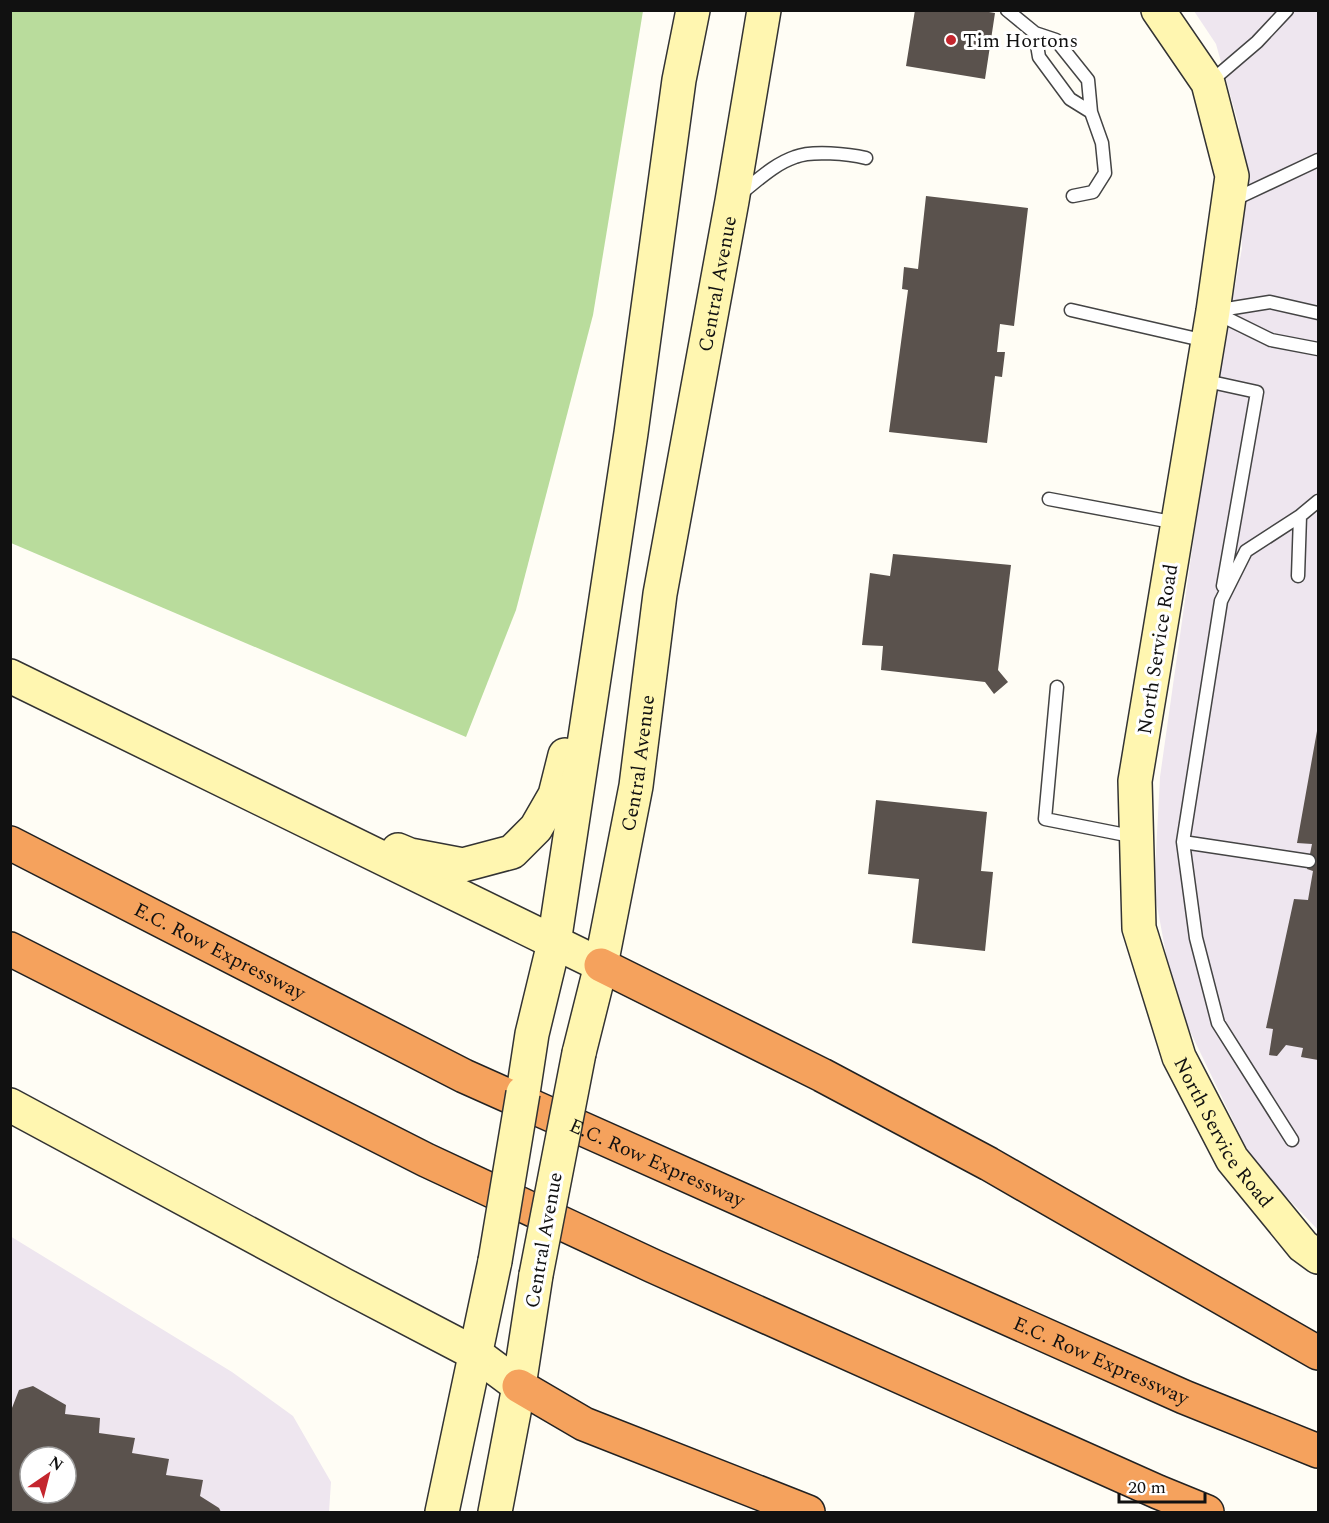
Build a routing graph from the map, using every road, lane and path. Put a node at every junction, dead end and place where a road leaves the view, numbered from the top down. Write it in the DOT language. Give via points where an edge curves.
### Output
graph roads {
  1 [pos="693,10"];
  2 [pos="764,10"];
  3 [pos="1007,10"];
  4 [pos="1158,10"];
  5 [pos="1287,10"];
  6 [pos="1035,33"];
  7 [pos="1208,83"];
  8 [pos="1091,112"];
  9 [pos="866,158"];
  10 [pos="1318,160"];
  11 [pos="1073,196"];
  12 [pos="732,201"];
  13 [pos="1229,201"];
  14 [pos="1071,310"];
  15 [pos="1318,313"];
  16 [pos="1210,326"];
  17 [pos="1318,349"];
  18 [pos="1201,380"];
  19 [pos="1049,499"];
  20 [pos="1318,501"];
  21 [pos="1300,516"];
  22 [pos="1178,523"];
  23 [pos="1298,576"];
  24 [pos="1221,601"];
  25 [pos="10,676"];
  26 [pos="1057,687"];
  27 [pos="591,702"];
  28 [pos="319,826"];
  29 [pos="1137,838"];
  30 [pos="1183,842"];
  31 [pos="10,843"];
  32 [pos="1309,861"];
  33 [pos="554,943"];
  34 [pos="10,949"];
  35 [pos="601,965"];
  36 [pos="10,1105"];
  37 [pos="1292,1140"];
  38 [pos="1318,1257"];
  39 [pos="1318,1353"];
  40 [pos="476,1354"];
  41 [pos="519,1386"];
  42 [pos="1318,1451"];
  43 [pos="442,1512"];
  44 [pos="495,1512"];
  45 [pos="808,1512"];
  46 [pos="1207,1512"];
  1 -- 27 [label="street"];
  2 -- 12 [label="street, Central Avenue"];
  3 -- 6 [label="lane"];
  4 -- 7 [label="street, North Service Road"];
  5 -- 7 [label="lane" via="1257,42"];
  6 -- 8 [label="lane" via="1039,57 1070,99"];
  6 -- 8 [label="lane" via="1056,40 1088,80"];
  7 -- 13 [label="street, North Service Road" via="1232,176"];
  8 -- 11 [label="lane" via="1102,143 1105,173 1093,192"];
  9 -- 12 [label="lane" via="844,153 796,156 768,172"];
  10 -- 13 [label="lane"];
  12 -- 35 [label="street, Central Avenue" via="660,594 636,786"];
  13 -- 16 [label="street, North Service Road"];
  14 -- 16 [label="lane"];
  15 -- 16 [label="lane" via="1270,302"];
  16 -- 17 [label="lane"];
  16 -- 18 [label="street, North Service Road"];
  18 -- 22 [label="street, North Service Road"];
  18 -- 24 [label="lane" via="1257,392"];
  19 -- 22 [label="lane"];
  20 -- 21 [label="lane"];
  21 -- 23 [label="lane"];
  21 -- 24 [label="lane" via="1246,551"];
  22 -- 29 [label="street, North Service Road" via="1136,781"];
  24 -- 30 [label="lane"];
  25 -- 28 [label="street"];
  26 -- 29 [label="lane" via="1045,819"];
  27 -- 28 [label="street" via="574,718 555,795 536,828 513,852 463,865 410,855 355,832"];
  27 -- 33 [label="street"];
  28 -- 33 [label="street"];
  29 -- 38 [label="street, North Service Road" via="1139,928 1179,1057 1232,1160 1303,1246"];
  30 -- 32 [label="lane"];
  30 -- 37 [label="lane" via="1196,938 1218,1023"];
  31 -- 42 [label="highway, E.C. Row Expressway" via="464,1076 1173,1392"];
  33 -- 35 [label="street"];
  33 -- 40 [label="street, bridge" via="532,1034"];
  34 -- 46 [label="highway" via="426,1160 685,1281"];
  35 -- 39 [label="highway" via="989,1164"];
  35 -- 41 [label="street, Central Avenue, bridge" via="579,1053"];
  36 -- 40 [label="street"];
  40 -- 41 [label="street"];
  40 -- 43 [label="street"];
  41 -- 44 [label="street, Central Avenue"];
  41 -- 45 [label="highway" via="584,1424"];
}
